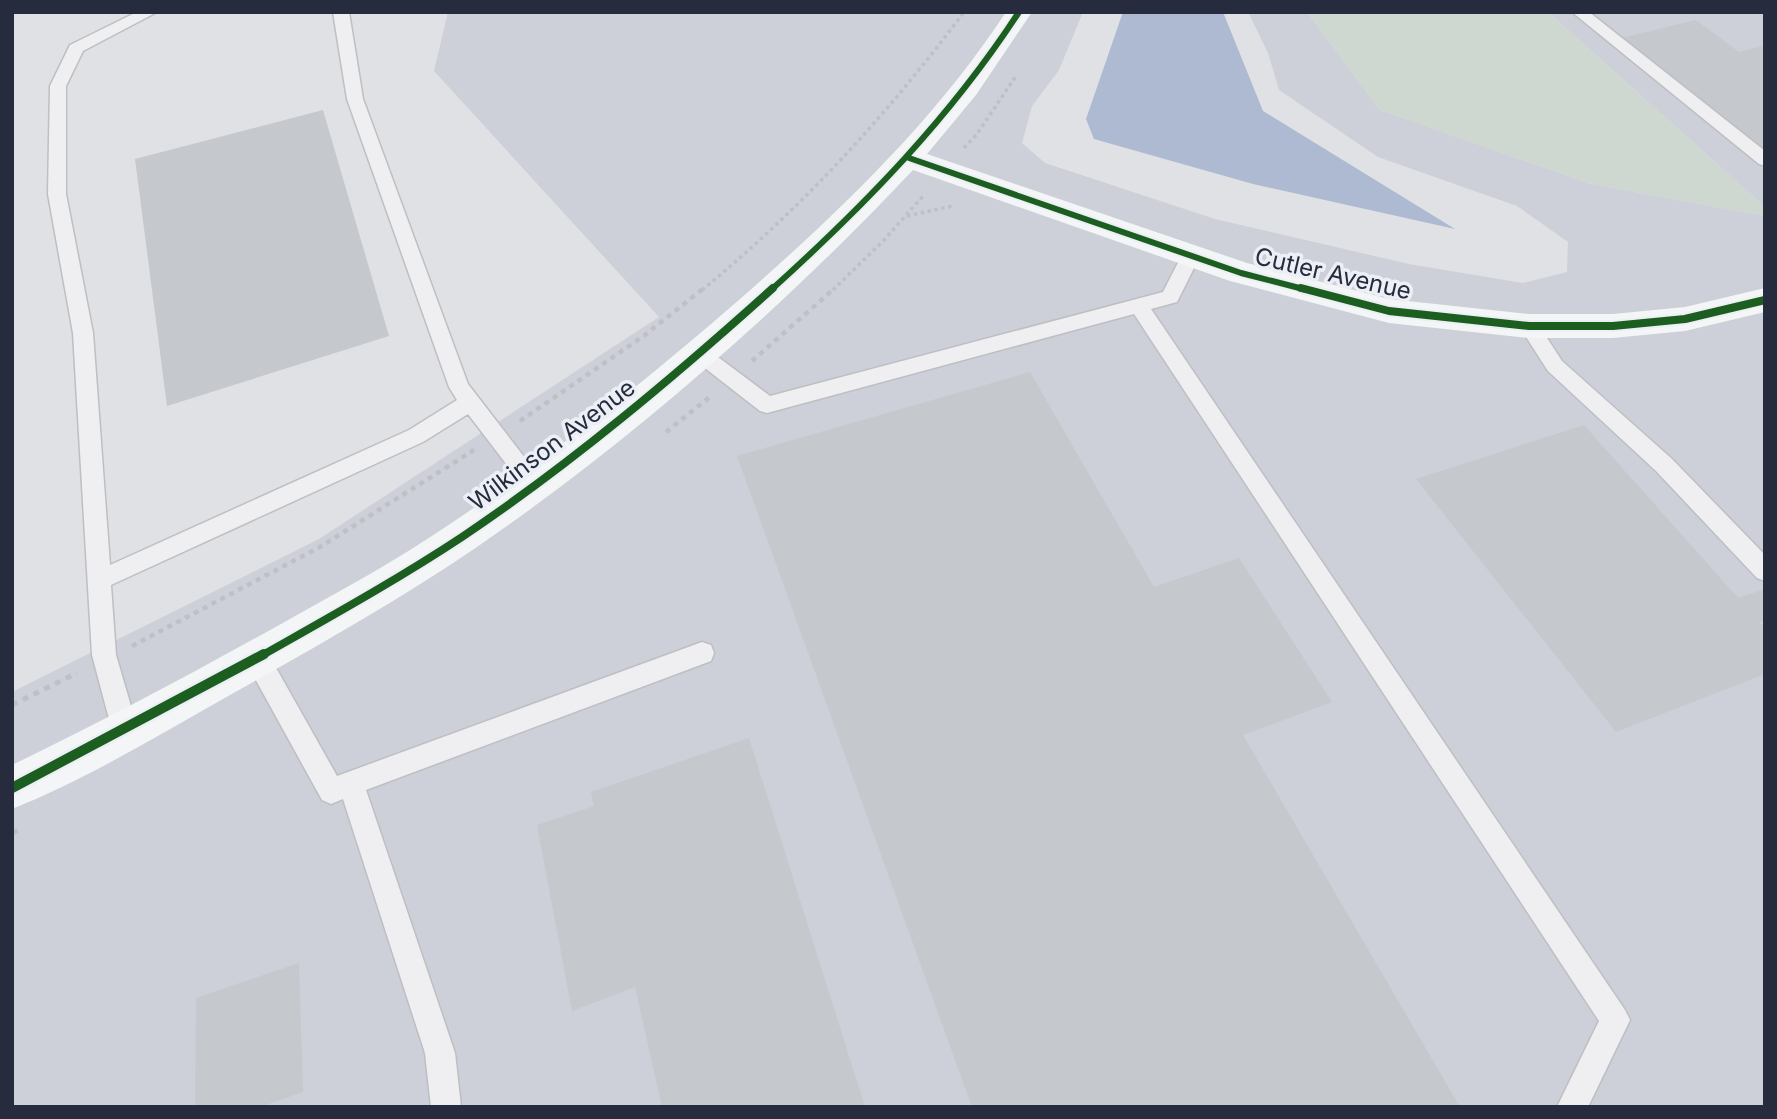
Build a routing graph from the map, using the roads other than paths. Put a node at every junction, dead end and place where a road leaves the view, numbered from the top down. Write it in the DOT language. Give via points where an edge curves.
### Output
graph roads {
  1 [pos="150,12"];
  2 [pos="341,12"];
  3 [pos="1019,12"];
  4 [pos="1578,12"];
  5 [pos="909,158"];
  6 [pos="1765,160"];
  7 [pos="1191,256"];
  8 [pos="1765,300"];
  9 [pos="1139,306"];
  10 [pos="1530,326"];
  11 [pos="699,353"];
  12 [pos="470,402"];
  13 [pos="534,484"];
  14 [pos="1765,571"];
  15 [pos="99,580"];
  16 [pos="702,653"];
  17 [pos="257,658"];
  18 [pos="125,730"];
  19 [pos="351,784"];
  20 [pos="12,788"];
  21 [pos="446,1107"];
  22 [pos="1572,1107"];
  1 -- 15 [label="lane" via="76,48 58,86 57,194 83,333"];
  2 -- 12 [label="lane" via="355,99 459,387"];
  3 -- 5 [label="street, Wilkinson Avenue" via="992,57"];
  4 -- 6 [label="lane"];
  5 -- 7 [label="street, Cutler Avenue"];
  5 -- 11 [label="street, Wilkinson Avenue" via="846,223"];
  7 -- 9 [label="lane" via="1170,297"];
  7 -- 10 [label="street, Cutler Avenue" via="1389,311"];
  8 -- 10 [label="street, Cutler Avenue" via="1685,319 1613,326"];
  9 -- 11 [label="lane" via="768,405"];
  9 -- 22 [label="lane" via="1615,1020"];
  10 -- 14 [label="lane" via="1555,366 1664,465"];
  11 -- 13 [label="street, Wilkinson Avenue"];
  12 -- 13 [label="lane"];
  12 -- 15 [label="lane" via="416,436"];
  13 -- 17 [label="street, Wilkinson Avenue" via="461,537"];
  15 -- 18 [label="lane" via="105,659"];
  16 -- 19 [label="lane"];
  17 -- 18 [label="street, Wilkinson Avenue"];
  17 -- 19 [label="lane" via="331,791"];
  18 -- 20 [label="street, Wilkinson Avenue"];
  19 -- 21 [label="lane" via="440,1053"];
}
